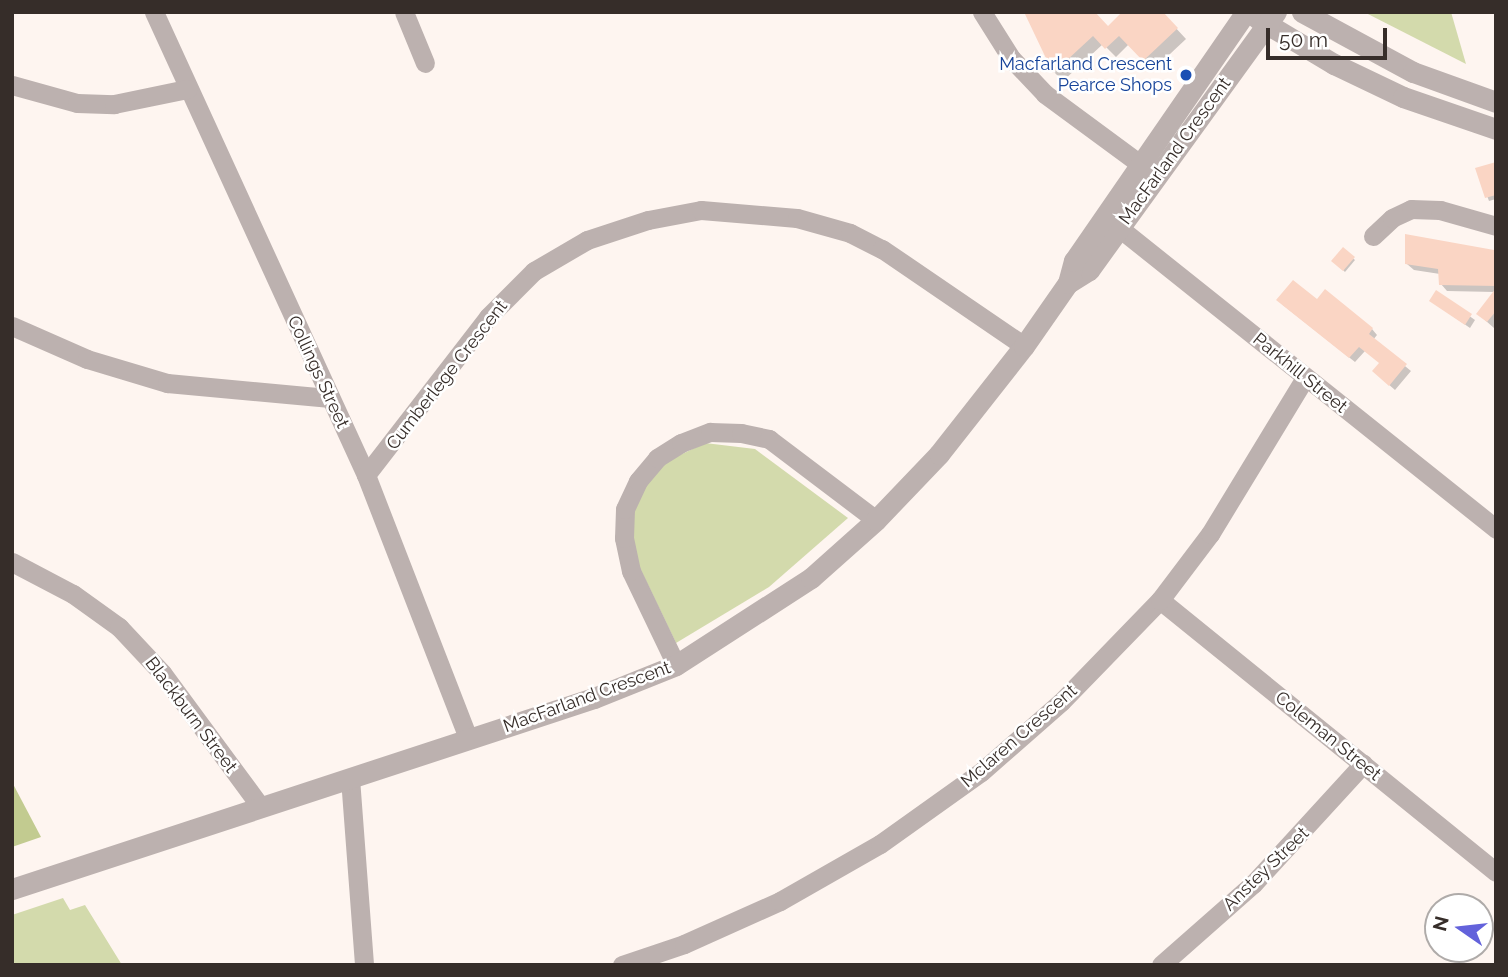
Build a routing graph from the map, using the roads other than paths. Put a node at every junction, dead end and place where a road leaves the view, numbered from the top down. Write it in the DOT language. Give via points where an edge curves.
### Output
graph roads {
  1 [pos="154,12"];
  2 [pos="404,12"];
  3 [pos="982,12"];
  4 [pos="1247,12"];
  5 [pos="1302,12"];
  6 [pos="1271,18"];
  7 [pos="425,63"];
  8 [pos="12,85"];
  9 [pos="187,89"];
  10 [pos="1496,102"];
  11 [pos="1496,129"];
  12 [pos="1149,171"];
  13 [pos="1112,222"];
  14 [pos="1496,226"];
  15 [pos="1373,236"];
  16 [pos="12,326"];
  17 [pos="1024,346"];
  18 [pos="1305,378"];
  19 [pos="330,398"];
  20 [pos="366,475"];
  21 [pos="876,520"];
  22 [pos="1496,529"];
  23 [pos="12,562"];
  24 [pos="1160,600"];
  25 [pos="676,665"];
  26 [pos="468,738"];
  27 [pos="1363,764"];
  28 [pos="350,778"];
  29 [pos="260,806"];
  30 [pos="1496,872"];
  31 [pos="12,889"];
  32 [pos="364,965"];
  33 [pos="622,965"];
  34 [pos="1161,965"];
  1 -- 9 [label="street, Collings Street"];
  2 -- 7 [label="street"];
  3 -- 12 [label="street" via="1012,58 1045,94"];
  4 -- 6 [label="street"];
  4 -- 12 [label="street, MacFarland Crescent"];
  5 -- 10 [label="street" via="1413,72"];
  6 -- 11 [label="street" via="1403,97"];
  6 -- 12 [label="street, MacFarland Crescent"];
  8 -- 9 [label="street" via="77,103 114,104"];
  9 -- 19 [label="street, Collings Street"];
  12 -- 13 [label="street, MacFarland Crescent"];
  13 -- 17 [label="street, MacFarland Crescent" via="1074,261 1068,284"];
  13 -- 18 [label="street, Parkhill Street"];
  14 -- 15 [label="street" via="1440,210 1411,209 1392,218"];
  16 -- 19 [label="street" via="87,359 166,383"];
  17 -- 20 [label="street, Cumberlege Crescent" via="882,249 850,233 797,218 701,209 587,240 534,271 488,317"];
  17 -- 21 [label="street, MacFarland Crescent" via="939,454"];
  18 -- 22 [label="street, Parkhill Street"];
  18 -- 24 [label="street, Mclaren Crescent" via="1210,534"];
  19 -- 20 [label="street, Collings Street"];
  20 -- 26 [label="street, Collings Street"];
  21 -- 25 [label="street, MacFarland Crescent" via="811,578"];
  21 -- 25 [label="street" via="769,439 741,432 710,432 657,458 638,481 625,509 624,538 631,571"];
  23 -- 29 [label="street, Blackburn Street" via="73,594 119,627 162,673"];
  24 -- 27 [label="street, Coleman Street"];
  24 -- 33 [label="street, Mclaren Crescent" via="1061,702 981,772 880,844 780,901"];
  25 -- 26 [label="street, MacFarland Crescent"];
  26 -- 28 [label="street, MacFarland Crescent"];
  27 -- 30 [label="street, Coleman Street"];
  27 -- 34 [label="street, Anstey Street" via="1253,884"];
  28 -- 29 [label="street, MacFarland Crescent"];
  28 -- 32 [label="street"];
  29 -- 31 [label="street, MacFarland Crescent"];
}
